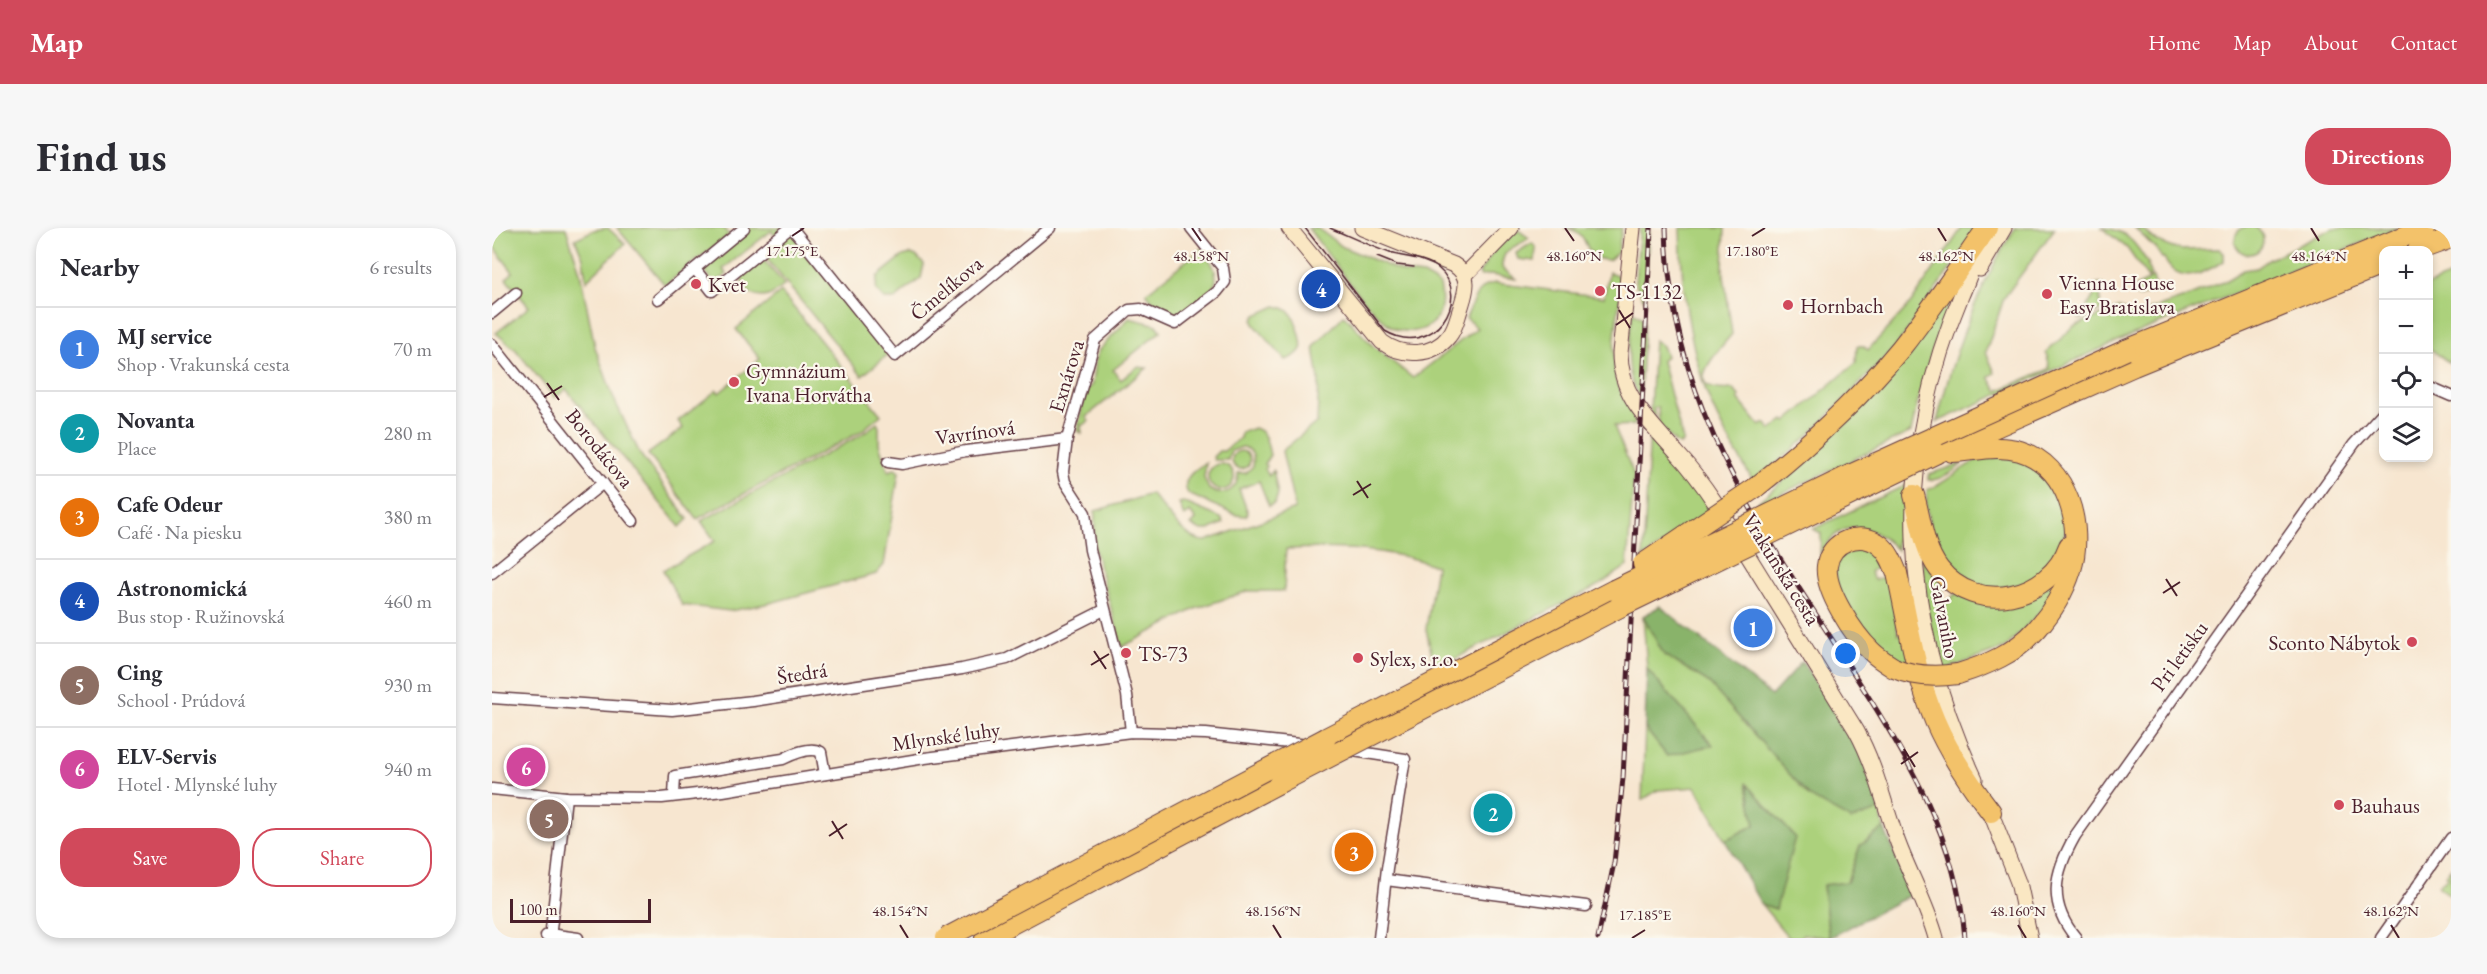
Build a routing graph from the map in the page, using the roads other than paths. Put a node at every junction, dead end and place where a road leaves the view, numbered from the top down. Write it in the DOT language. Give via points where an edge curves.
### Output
graph roads {
  1 [pos="744,228"];
  2 [pos="791,228"];
  3 [pos="1050,228"];
  4 [pos="1191,228"];
  5 [pos="1289,228"];
  6 [pos="1362,228"];
  7 [pos="1511,228"];
  8 [pos="1633,228"];
  9 [pos="1989,228"];
  10 [pos="2004,228"];
  11 [pos="2425,228"];
  12 [pos="2451,238"];
  13 [pos="2429,246"];
  14 [pos="2379,266"];
  15 [pos="695,269"];
  16 [pos="1465,275"];
  17 [pos="516,293"];
  18 [pos="1963,293"];
  19 [pos="658,299"];
  20 [pos="492,314"];
  21 [pos="492,344"];
  22 [pos="2130,358"];
  23 [pos="2433,388"];
  24 [pos="2451,396"];
  25 [pos="2379,416"];
  26 [pos="1067,439"];
  27 [pos="1937,453"];
  28 [pos="888,462"];
  29 [pos="603,483"];
  30 [pos="1914,495"];
  31 [pos="2072,513"];
  32 [pos="633,521"];
  33 [pos="492,573"];
  34 [pos="1614,590"];
  35 [pos="1104,610"];
  36 [pos="492,698"];
  37 [pos="1131,732"];
  38 [pos="825,774"];
  39 [pos="492,789"];
  40 [pos="674,796"];
  41 [pos="566,797"];
  42 [pos="1991,812"];
  43 [pos="2451,838"];
  44 [pos="1386,880"];
  45 [pos="1586,906"];
  46 [pos="548,937"];
  47 [pos="578,938"];
  48 [pos="946,938"];
  49 [pos="986,938"];
  50 [pos="1379,938"];
  51 [pos="1936,938"];
  52 [pos="2030,938"];
  53 [pos="2076,938"];
  54 [pos="2380,938"];
  1 -- 15 [label="street"];
  2 -- 3 [label="street, Čmelíkova" via="896,356"];
  2 -- 15 [label="street" via="712,291"];
  4 -- 26 [label="street, Exnárova" via="1223,268 1225,282 1175,324 1141,309 1129,310 1095,340"];
  5 -- 16 [label="main road" via="1382,342 1395,350 1422,352 1452,334 1466,291"];
  6 -- 16 [label="main road" via="1454,265"];
  7 -- 16 [label="main road"];
  8 -- 51 [label="main road, Vrakunská cesta" via="1620,353 1626,390 1716,504 1856,730 1873,764 1894,831"];
  9 -- 18 [label="main road, Galvaniho"];
  9 -- 34 [label="highway, bridge" via="1902,347 1843,411 1755,488 1646,562"];
  10 -- 18 [label="main road, Galvaniho"];
  11 -- 22 [label="highway"];
  12 -- 13 [label="highway"];
  14 -- 22 [label="highway"];
  15 -- 19 [label="street"];
  17 -- 20 [label="street"];
  18 -- 30 [label="main road, Galvaniho" via="1931,386"];
  21 -- 29 [label="street, Borodáčova"];
  22 -- 27 [label="highway"];
  22 -- 34 [label="highway, bridge" via="1854,472"];
  23 -- 24 [label="street"];
  25 -- 53 [label="street, Pri letisku" via="2354,444 2075,836 2061,862 2056,888 2061,913"];
  26 -- 28 [label="street, Vavrínová" via="966,451 902,464"];
  26 -- 35 [label="street" via="1065,482 1085,513"];
  27 -- 31 [label="highway" via="1995,447 2018,450 2045,465 2066,492"];
  27 -- 49 [label="highway, bridge" via="1622,606"];
  29 -- 32 [label="street, Borodáčova"];
  29 -- 33 [label="street"];
  30 -- 31 [label="highway" via="1925,542 1938,568 1963,589 1990,597 2022,593 2052,574 2067,550"];
  30 -- 42 [label="main road, Galvaniho" via="1913,558 1928,648 1957,739"];
  31 -- 42 [label="highway, bridge" via="2075,548 2071,570 2047,617 2012,651 1958,674 1925,676 1903,672 1881,660 1863,642 1830,588 1828,560 1835,548 1859,537 1882,547 1891,559 1899,582 1920,673 1934,719 1961,771"];
  34 -- 48 [label="highway, bridge"];
  35 -- 36 [label="street, Štedrá" via="1007,659 753,701 672,710"];
  35 -- 37 [label="street" via="1125,686"];
  37 -- 38 [label="street, Mlynské luhy"];
  37 -- 44 [label="street, Mlynské luhy" via="1206,734 1405,759"];
  38 -- 40 [label="street, Mlynské luhy"];
  38 -- 40 [label="street" via="821,752 794,753 783,759 675,776"];
  39 -- 41 [label="street, Mlynské luhy"];
  40 -- 41 [label="street, Mlynské luhy"];
  41 -- 46 [label="street"];
  42 -- 52 [label="main road, Galvaniho" via="2018,882"];
  43 -- 54 [label="street"];
  44 -- 45 [label="street"];
  44 -- 50 [label="street"];
  46 -- 47 [label="street"];
}
